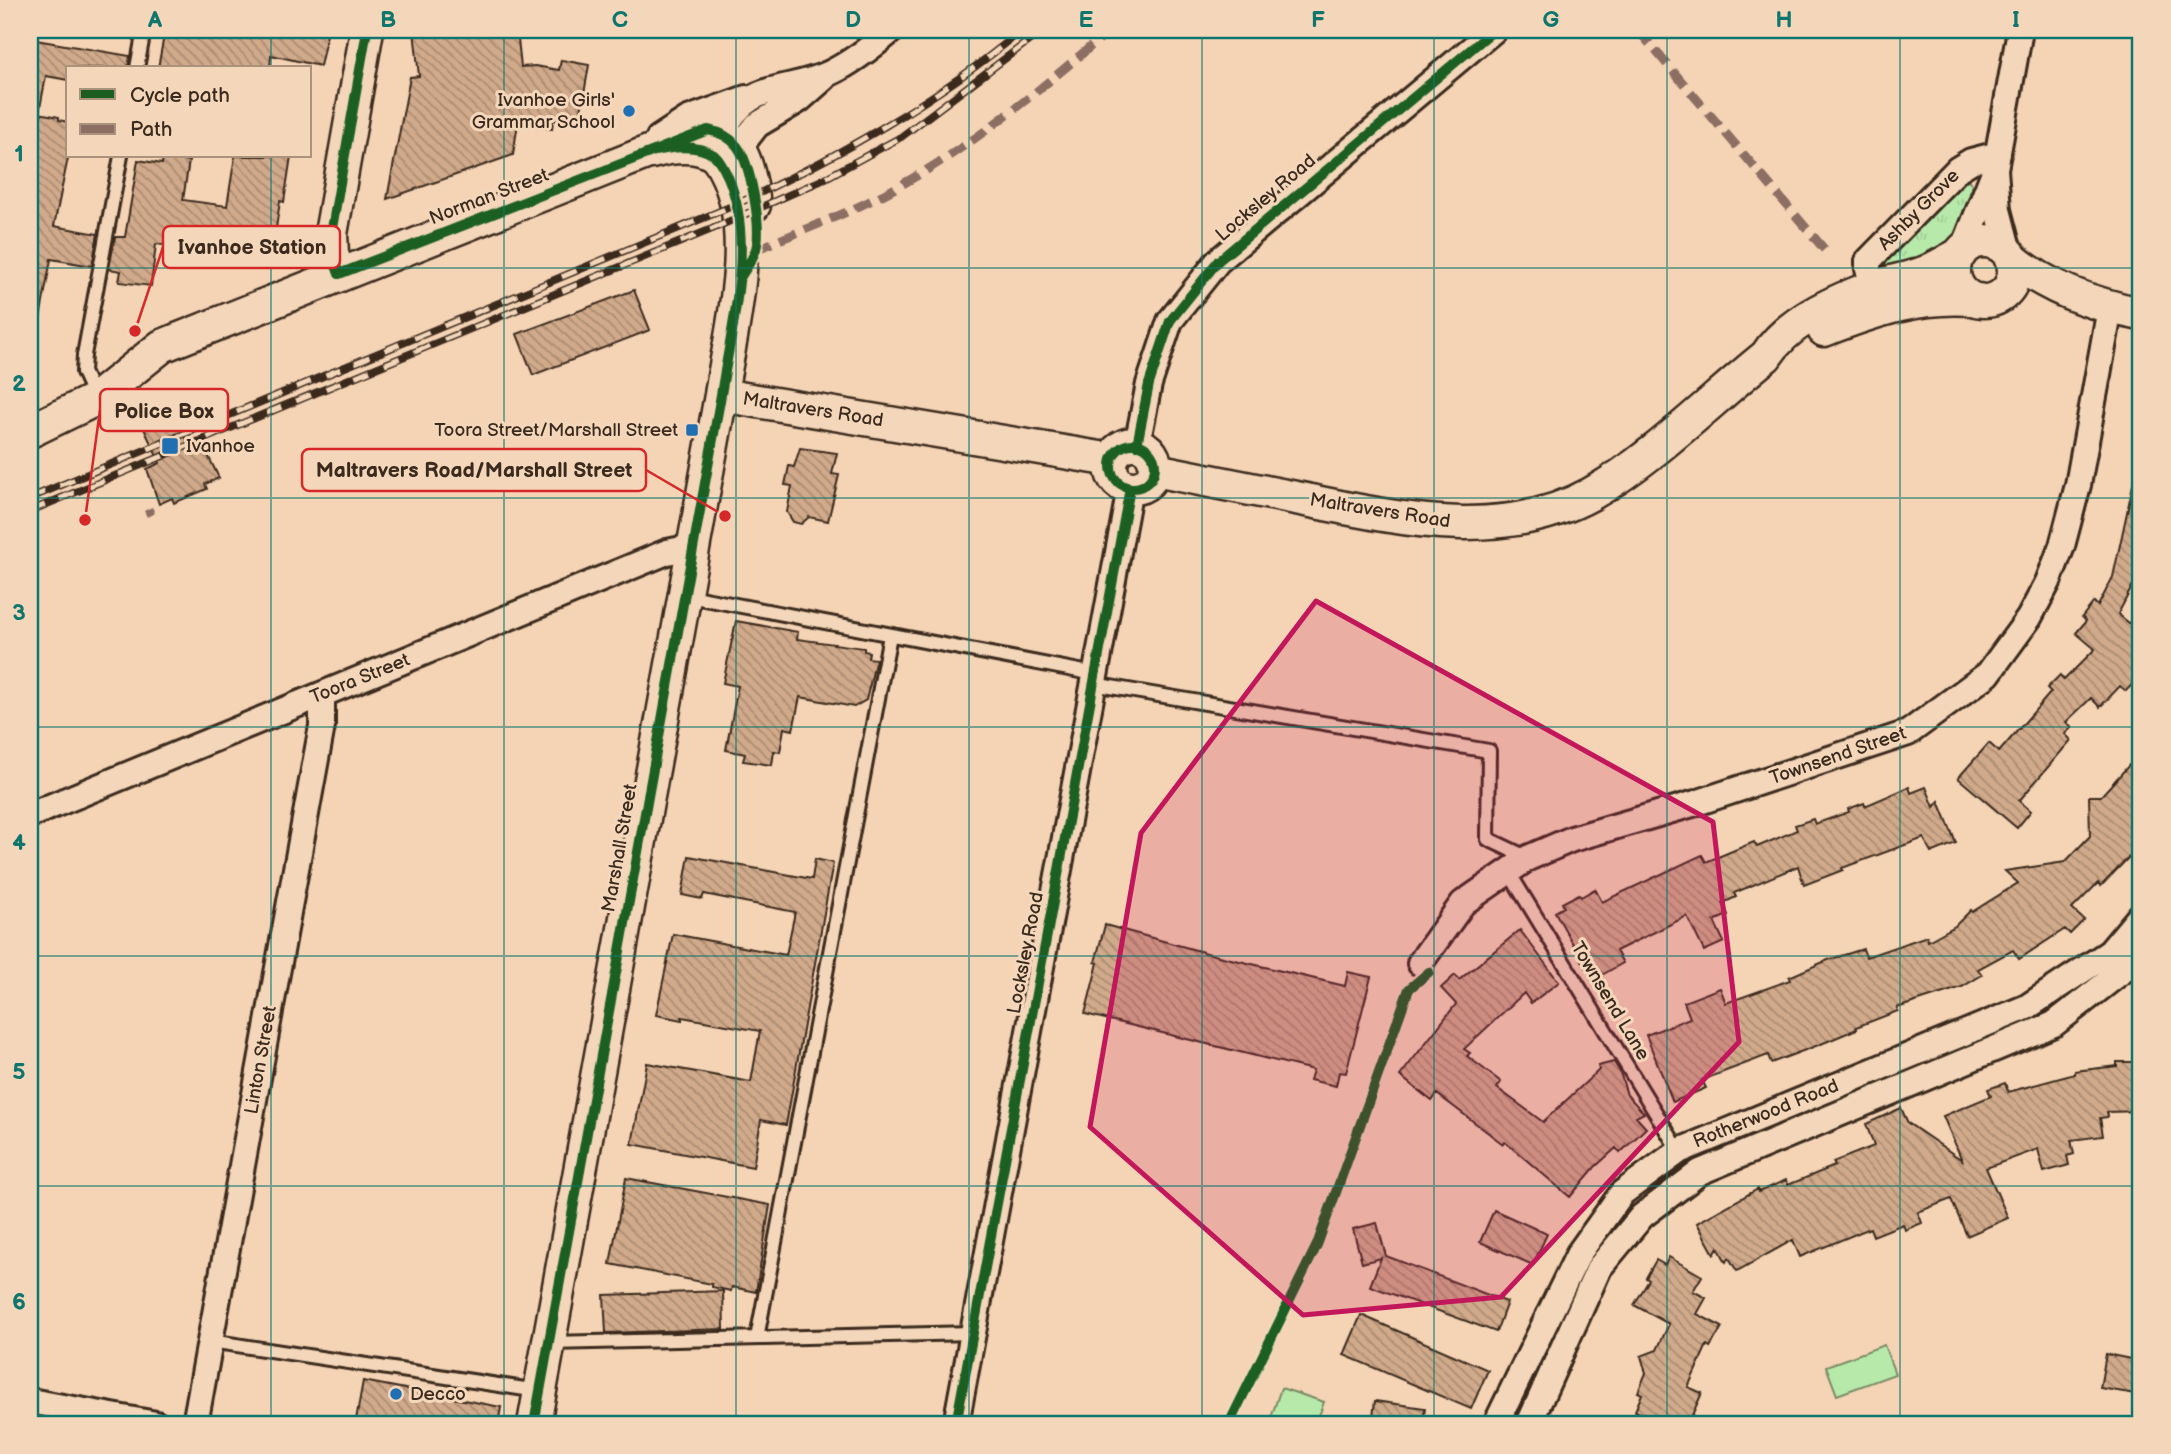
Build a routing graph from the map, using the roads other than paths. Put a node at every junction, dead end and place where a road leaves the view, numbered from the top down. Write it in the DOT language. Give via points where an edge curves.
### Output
graph roads {
  1 [pos="144,30"];
  2 [pos="367,30"];
  3 [pos="1494,30"];
  4 [pos="2020,30"];
  5 [pos="878,34"];
  6 [pos="137,66"];
  7 [pos="830,73"];
  8 [pos="768,92"];
  9 [pos="725,146"];
  10 [pos="641,156"];
  11 [pos="121,158"];
  12 [pos="1996,162"];
  13 [pos="1961,252"];
  14 [pos="2010,257"];
  15 [pos="339,274"];
  16 [pos="1874,287"];
  17 [pos="1987,299"];
  18 [pos="2105,307"];
  19 [pos="2141,314"];
  20 [pos="1766,356"];
  21 [pos="721,395"];
  22 [pos="96,399"];
  23 [pos="30,431"];
  24 [pos="1133,466"];
  25 [pos="692,548"];
  26 [pos="684,595"];
  27 [pos="890,635"];
  28 [pos="1094,679"];
  29 [pos="322,695"];
  30 [pos="30,815"];
  31 [pos="1518,865"];
  32 [pos="2141,915"];
  33 [pos="2130,962"];
  34 [pos="1420,963"];
  35 [pos="1679,1151"];
  36 [pos="973,1333"];
  37 [pos="757,1338"];
  38 [pos="210,1341"];
  39 [pos="549,1343"];
  40 [pos="540,1392"];
  41 [pos="30,1401"];
  42 [pos="156,1424"];
  43 [pos="195,1424"];
  44 [pos="534,1424"];
  45 [pos="956,1424"];
  46 [pos="1496,1424"];
  47 [pos="1529,1424"];
  1 -- 6 [label="lane"];
  2 -- 15 [label="street" via="331,234"];
  3 -- 24 [label="street, Locksley Road" via="1219,261 1170,321 1149,384"];
  4 -- 12 [label="street, Ashby Grove"];
  5 -- 7 [label="street"];
  7 -- 8 [label="street"];
  7 -- 9 [label="street" via="799,100"];
  8 -- 9 [label="street" via="741,104 731,116"];
  8 -- 10 [label="street" via="681,122"];
  9 -- 10 [label="street, Norman Street" via="708,130"];
  9 -- 21 [label="street, Marshall Street" via="738,211 740,278"];
  10 -- 15 [label="street, Norman Street"];
  11 -- 22 [label="lane" via="84,355 83,372"];
  12 -- 13 [label="street, Ashby Grove"];
  12 -- 14 [label="street, Ashby Grove" via="1998,210"];
  12 -- 16 [label="street, Ashby Grove" via="1972,161 1958,169 1868,261"];
  13 -- 14 [label="street" via="1986,241 2000,246"];
  13 -- 16 [label="street, Maltravers Road" via="1918,275"];
  13 -- 17 [label="street" via="1954,269 1958,285 1969,296"];
  14 -- 17 [label="street" via="2012,280 2004,293"];
  14 -- 18 [label="street, Maltravers Road" via="2047,282"];
  15 -- 22 [label="street, Norman Street" via="162,346"];
  16 -- 20 [label="street, Maltravers Road" via="1796,325"];
  17 -- 18 [label="street, Maltravers Road" via="2028,294 2067,307"];
  17 -- 20 [label="street, Maltravers Road" via="1948,298 1902,305 1861,316"];
  18 -- 19 [label="street, Maltravers Road"];
  18 -- 31 [label="street, Townsend Street" via="2078,485 2062,546 2029,618 1988,674 1908,733 1572,839"];
  20 -- 24 [label="street, Maltravers Road" via="1614,479 1565,506 1521,519 1451,524 1386,516"];
  21 -- 24 [label="street, Maltravers Road"];
  21 -- 25 [label="street, Marshall Street"];
  22 -- 23 [label="street, Norman Street"];
  24 -- 28 [label="street, Locksley Road"];
  25 -- 26 [label="street, Marshall Street"];
  25 -- 29 [label="street, Toora Street" via="667,552"];
  26 -- 27 [label="lane"];
  26 -- 39 [label="street, Marshall Street"];
  27 -- 28 [label="lane"];
  27 -- 37 [label="lane"];
  28 -- 31 [label="lane" via="1489,751 1488,839"];
  28 -- 36 [label="street, Locksley Road"];
  29 -- 30 [label="street, Toora Street"];
  29 -- 38 [label="street, Linton Street" via="322,726"];
  31 -- 34 [label="street, Townsend Street" via="1463,903"];
  31 -- 35 [label="lane, Townsend Lane"];
  32 -- 33 [label="street, Rotherwood Road"];
  33 -- 35 [label="street, Rotherwood Road"];
  33 -- 47 [label="street, Rotherwood Road" via="2054,1024 1700,1172 1661,1201 1642,1216 1599,1268"];
  35 -- 46 [label="street, Rotherwood Road" via="1622,1193 1579,1253"];
  36 -- 37 [label="lane"];
  36 -- 45 [label="street, Locksley Road"];
  37 -- 39 [label="lane"];
  38 -- 40 [label="lane"];
  38 -- 43 [label="street, Linton Street"];
  39 -- 40 [label="street, Marshall Street"];
  40 -- 44 [label="street, Marshall Street"];
  41 -- 42 [label="street"];
}
